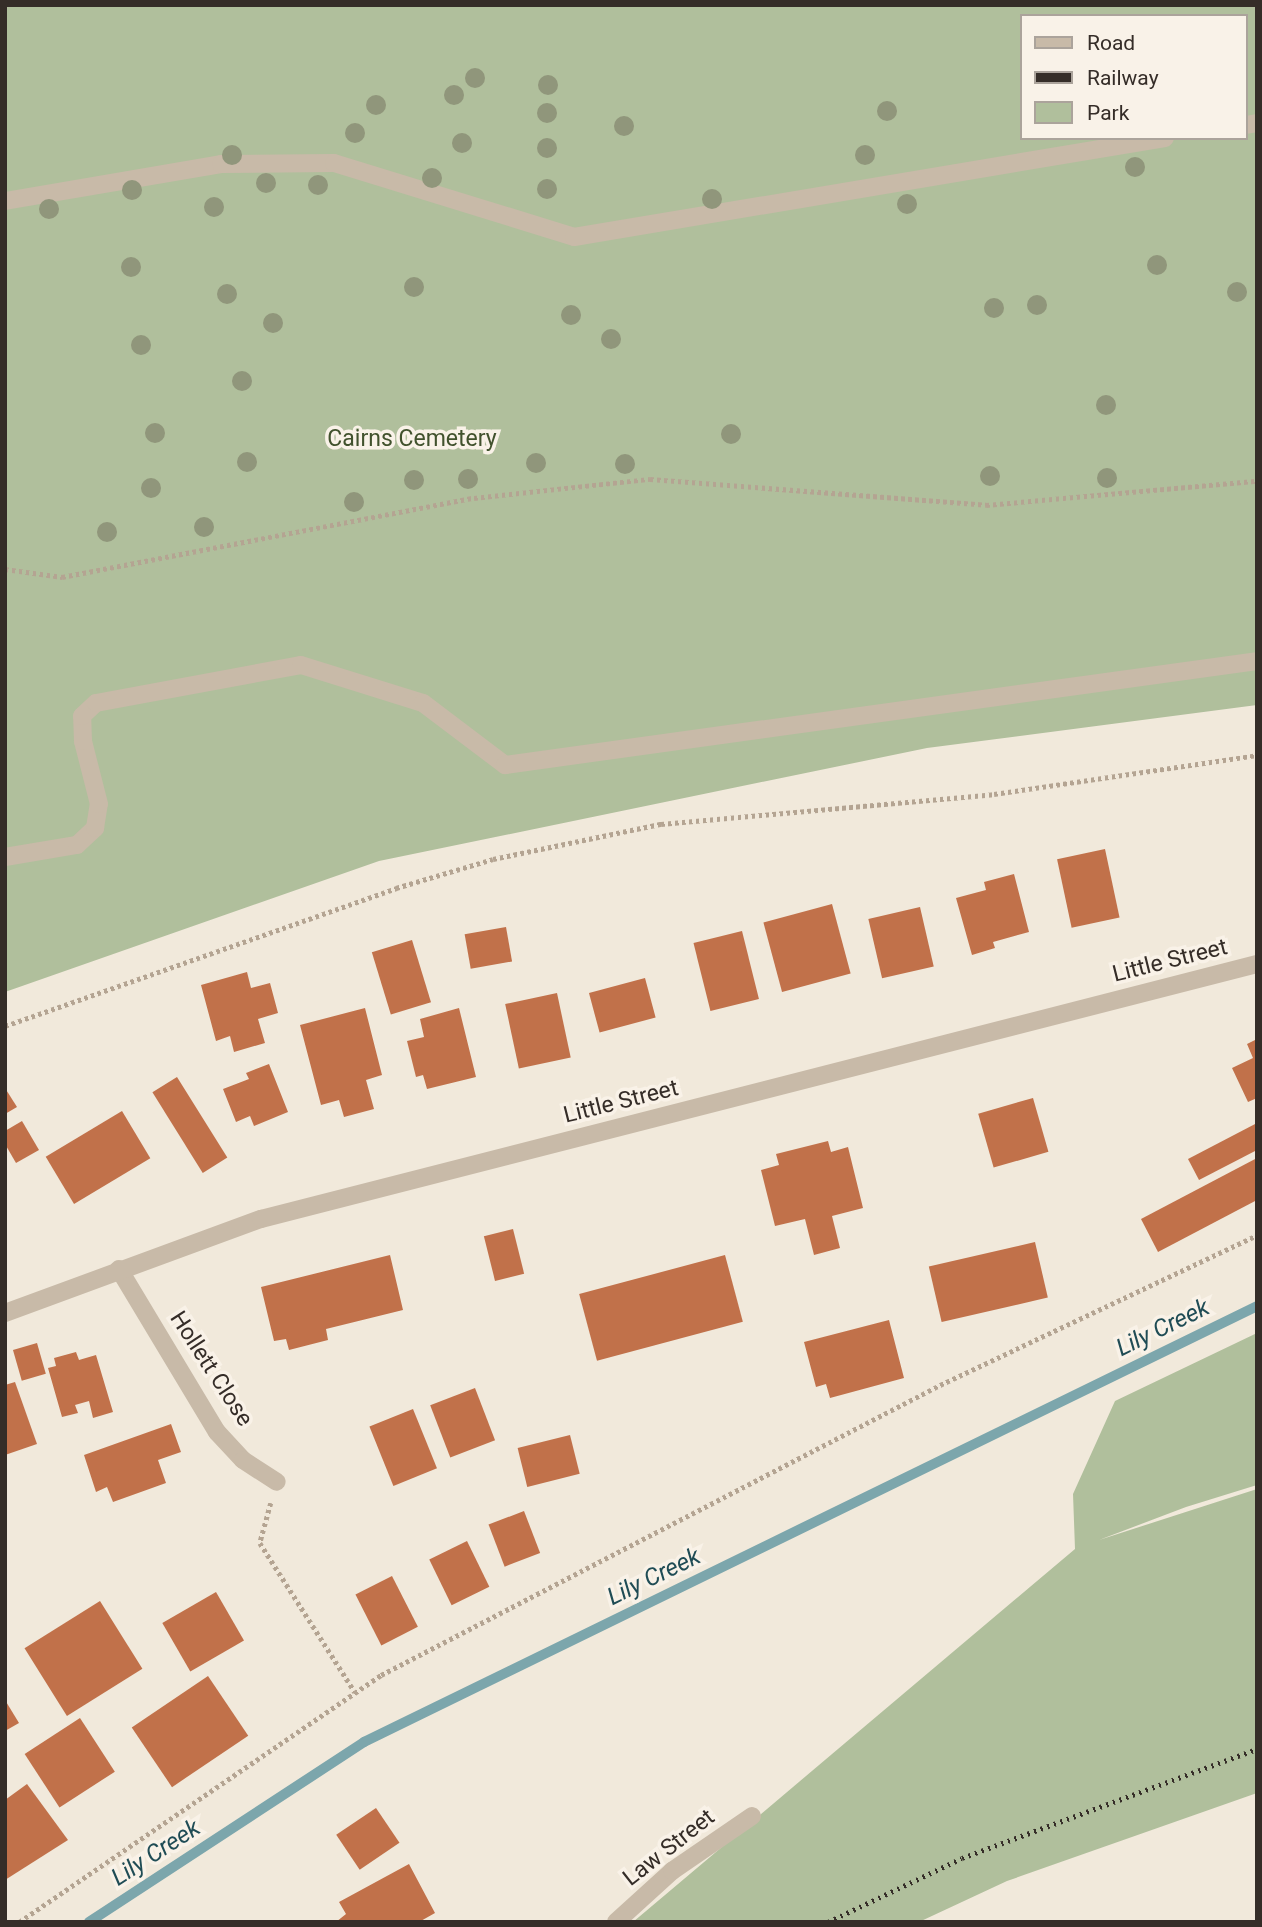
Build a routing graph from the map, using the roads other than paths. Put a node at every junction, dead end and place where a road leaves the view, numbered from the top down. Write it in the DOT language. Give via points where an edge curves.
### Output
graph roads {
  1 [pos="1153,140"];
  2 [pos="5,201"];
  3 [pos="1257,662"];
  4 [pos="5,857"];
  5 [pos="1257,964"];
  6 [pos="120,1269"];
  7 [pos="5,1313"];
  8 [pos="277,1482"];
  9 [pos="752,1816"];
  10 [pos="616,1922"];
  1 -- 2 [label="street" via="574,237 334,163 221,164"];
  3 -- 4 [label="street" via="505,765 423,703 301,666 96,703 82,716 83,741 99,804 95,828 77,845"];
  5 -- 6 [label="street, Little Street" via="261,1219"];
  6 -- 7 [label="street, Little Street"];
  6 -- 8 [label="street, Hollett Close" via="216,1432 243,1460"];
  9 -- 10 [label="street, Law Street" via="660,1881"];
}
